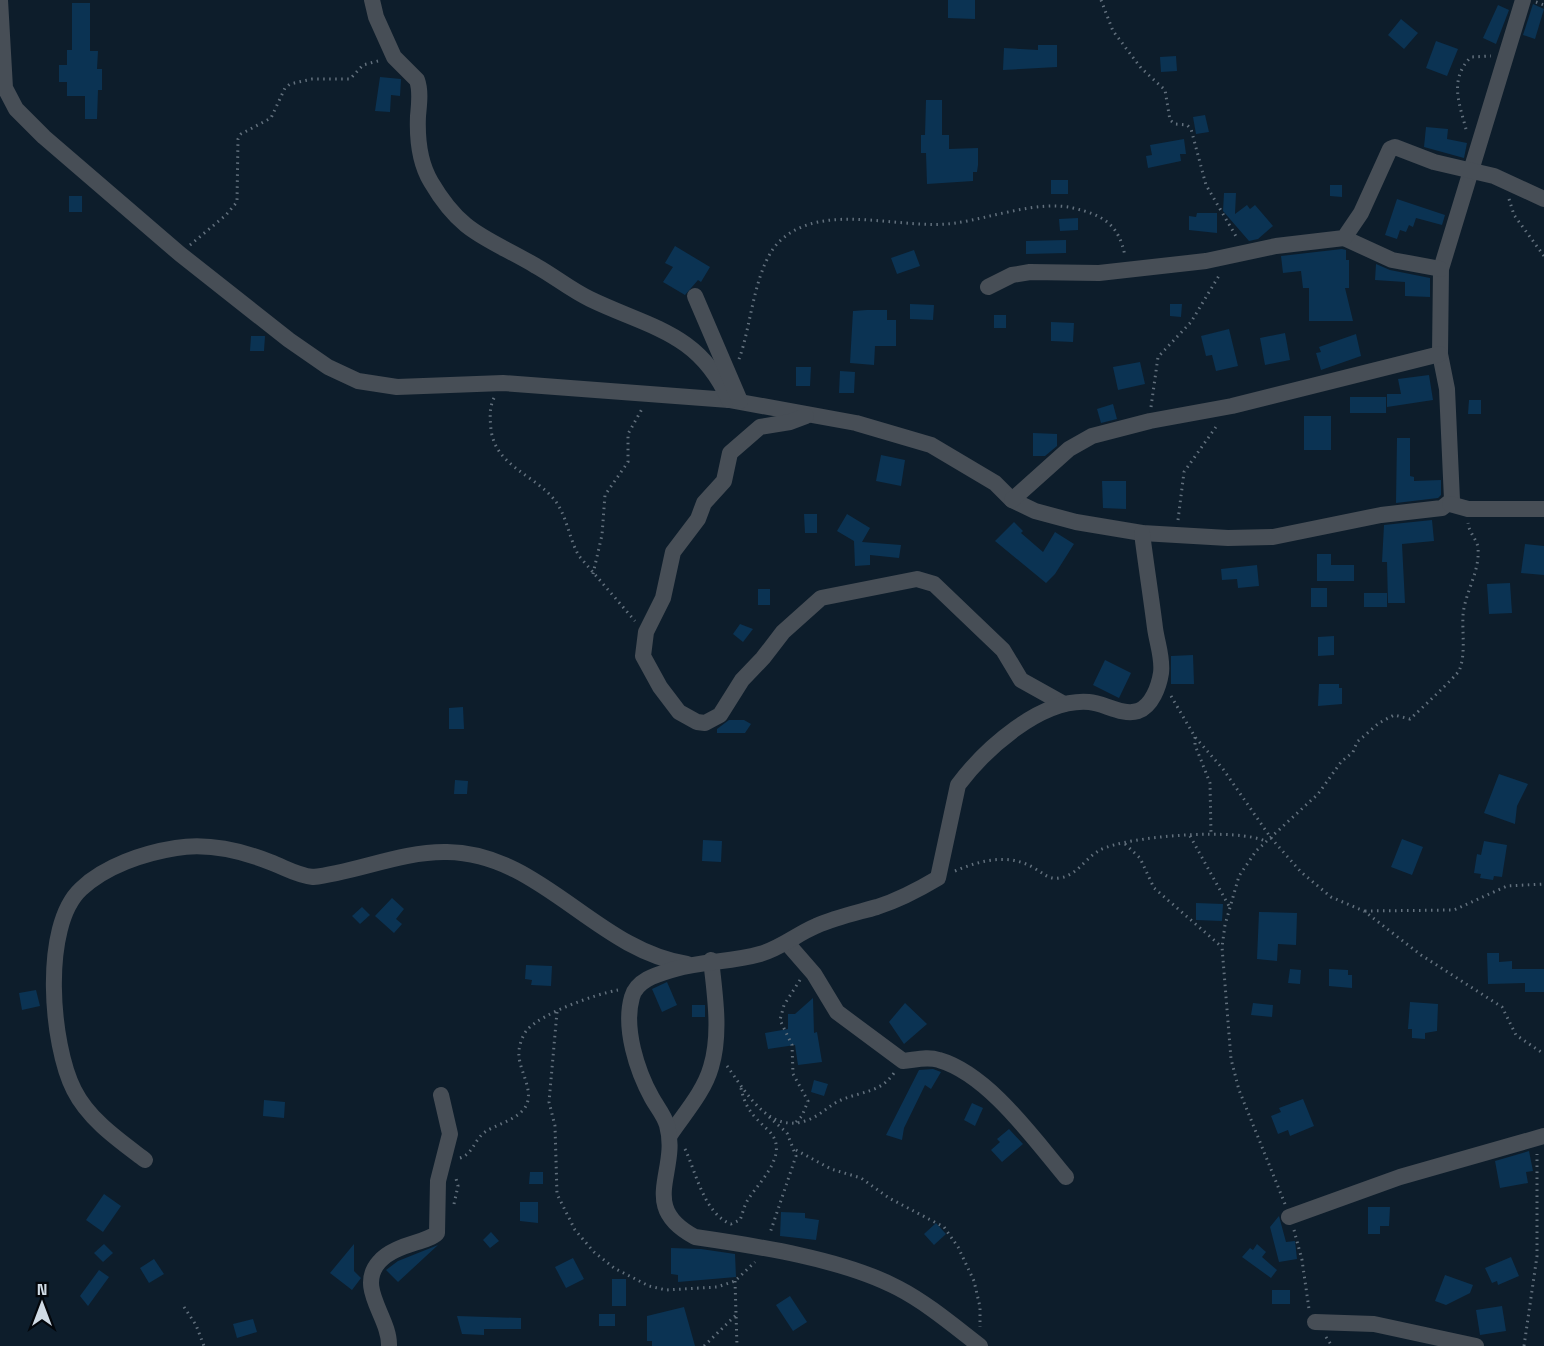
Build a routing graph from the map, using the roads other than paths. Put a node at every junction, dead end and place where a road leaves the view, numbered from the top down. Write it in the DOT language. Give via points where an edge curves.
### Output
graph roads {
  1 [pos="0,0"];
  2 [pos="372,0"];
  3 [pos="1523,0"];
  4 [pos="1,28"];
  5 [pos="1473,163"];
  6 [pos="1544,199"];
  7 [pos="1344,238"];
  8 [pos="1441,269"];
  9 [pos="988,287"];
  10 [pos="695,296"];
  11 [pos="1440,354"];
  12 [pos="735,401"];
  13 [pos="807,415"];
  14 [pos="1012,500"];
  15 [pos="1450,504"];
  16 [pos="1544,509"];
  17 [pos="1142,533"];
  18 [pos="1064,704"];
  19 [pos="787,943"];
  20 [pos="711,960"];
  21 [pos="691,965"];
  22 [pos="441,1095"];
  23 [pos="674,1130"];
  24 [pos="1540,1137"];
  25 [pos="145,1160"];
  26 [pos="1066,1177"];
  27 [pos="1289,1217"];
  28 [pos="1315,1322"];
  29 [pos="388,1346"];
  30 [pos="980,1346"];
  31 [pos="1476,1346"];
  1 -- 4 [label="street"];
  2 -- 12 [label="street" via="394,57 417,80 419,147 430,180 453,215 476,234 588,298 674,335 711,370"];
  3 -- 5 [label="street"];
  4 -- 12 [label="street" via="5,88 16,109 180,254 328,367 358,381 397,387 503,383"];
  5 -- 6 [label="street"];
  5 -- 7 [label="street" via="1434,162 1400,148 1390,149 1366,204"];
  5 -- 8 [label="street"];
  7 -- 8 [label="street" via="1392,260"];
  7 -- 9 [label="street" via="1126,270 1088,274 1030,272 1012,275"];
  8 -- 11 [label="street"];
  10 -- 12 [label="street" via="731,376"];
  11 -- 14 [label="street" via="1092,436 1069,448"];
  11 -- 15 [label="street" via="1447,389"];
  12 -- 13 [label="street"];
  13 -- 14 [label="street" via="856,423 931,445 995,483"];
  13 -- 18 [label="street" via="760,427 730,453 724,480 676,545 663,598 646,632 643,648 645,663 679,712 705,723 726,709 742,680 783,632 821,598 926,579 1003,650 1021,680"];
  14 -- 17 [label="street" via="1054,517"];
  15 -- 16 [label="street" via="1468,509"];
  15 -- 17 [label="street" via="1273,537"];
  17 -- 18 [label="street" via="1161,658 1161,676 1150,701 1138,711 1090,702"];
  18 -- 19 [label="street" via="1028,719 963,779 954,795 938,878 906,896 814,927"];
  19 -- 20 [label="street" via="757,955"];
  19 -- 26 [label="street" via="806,963 837,1012 903,1061 931,1058 963,1071 1010,1112"];
  20 -- 21 [label="street"];
  20 -- 23 [label="street" via="715,1047 711,1069"];
  21 -- 23 [label="street" via="662,973 637,986 630,1011 633,1050 651,1097"];
  21 -- 25 [label="street" via="642,951 587,919 531,878 481,856 447,852 313,877 249,855 199,846 152,853 98,876 80,889 63,917 54,972 55,1019 74,1090 94,1118"];
  22 -- 29 [label="street" via="450,1134 438,1181 438,1227 433,1236 401,1246 381,1259 370,1282 388,1331"];
  23 -- 30 [label="street" via="663,1202 666,1213 678,1227 695,1237 841,1267 899,1288"];
  24 -- 27 [label="street" via="1400,1177"];
  28 -- 31 [label="street" via="1374,1324"];
}
